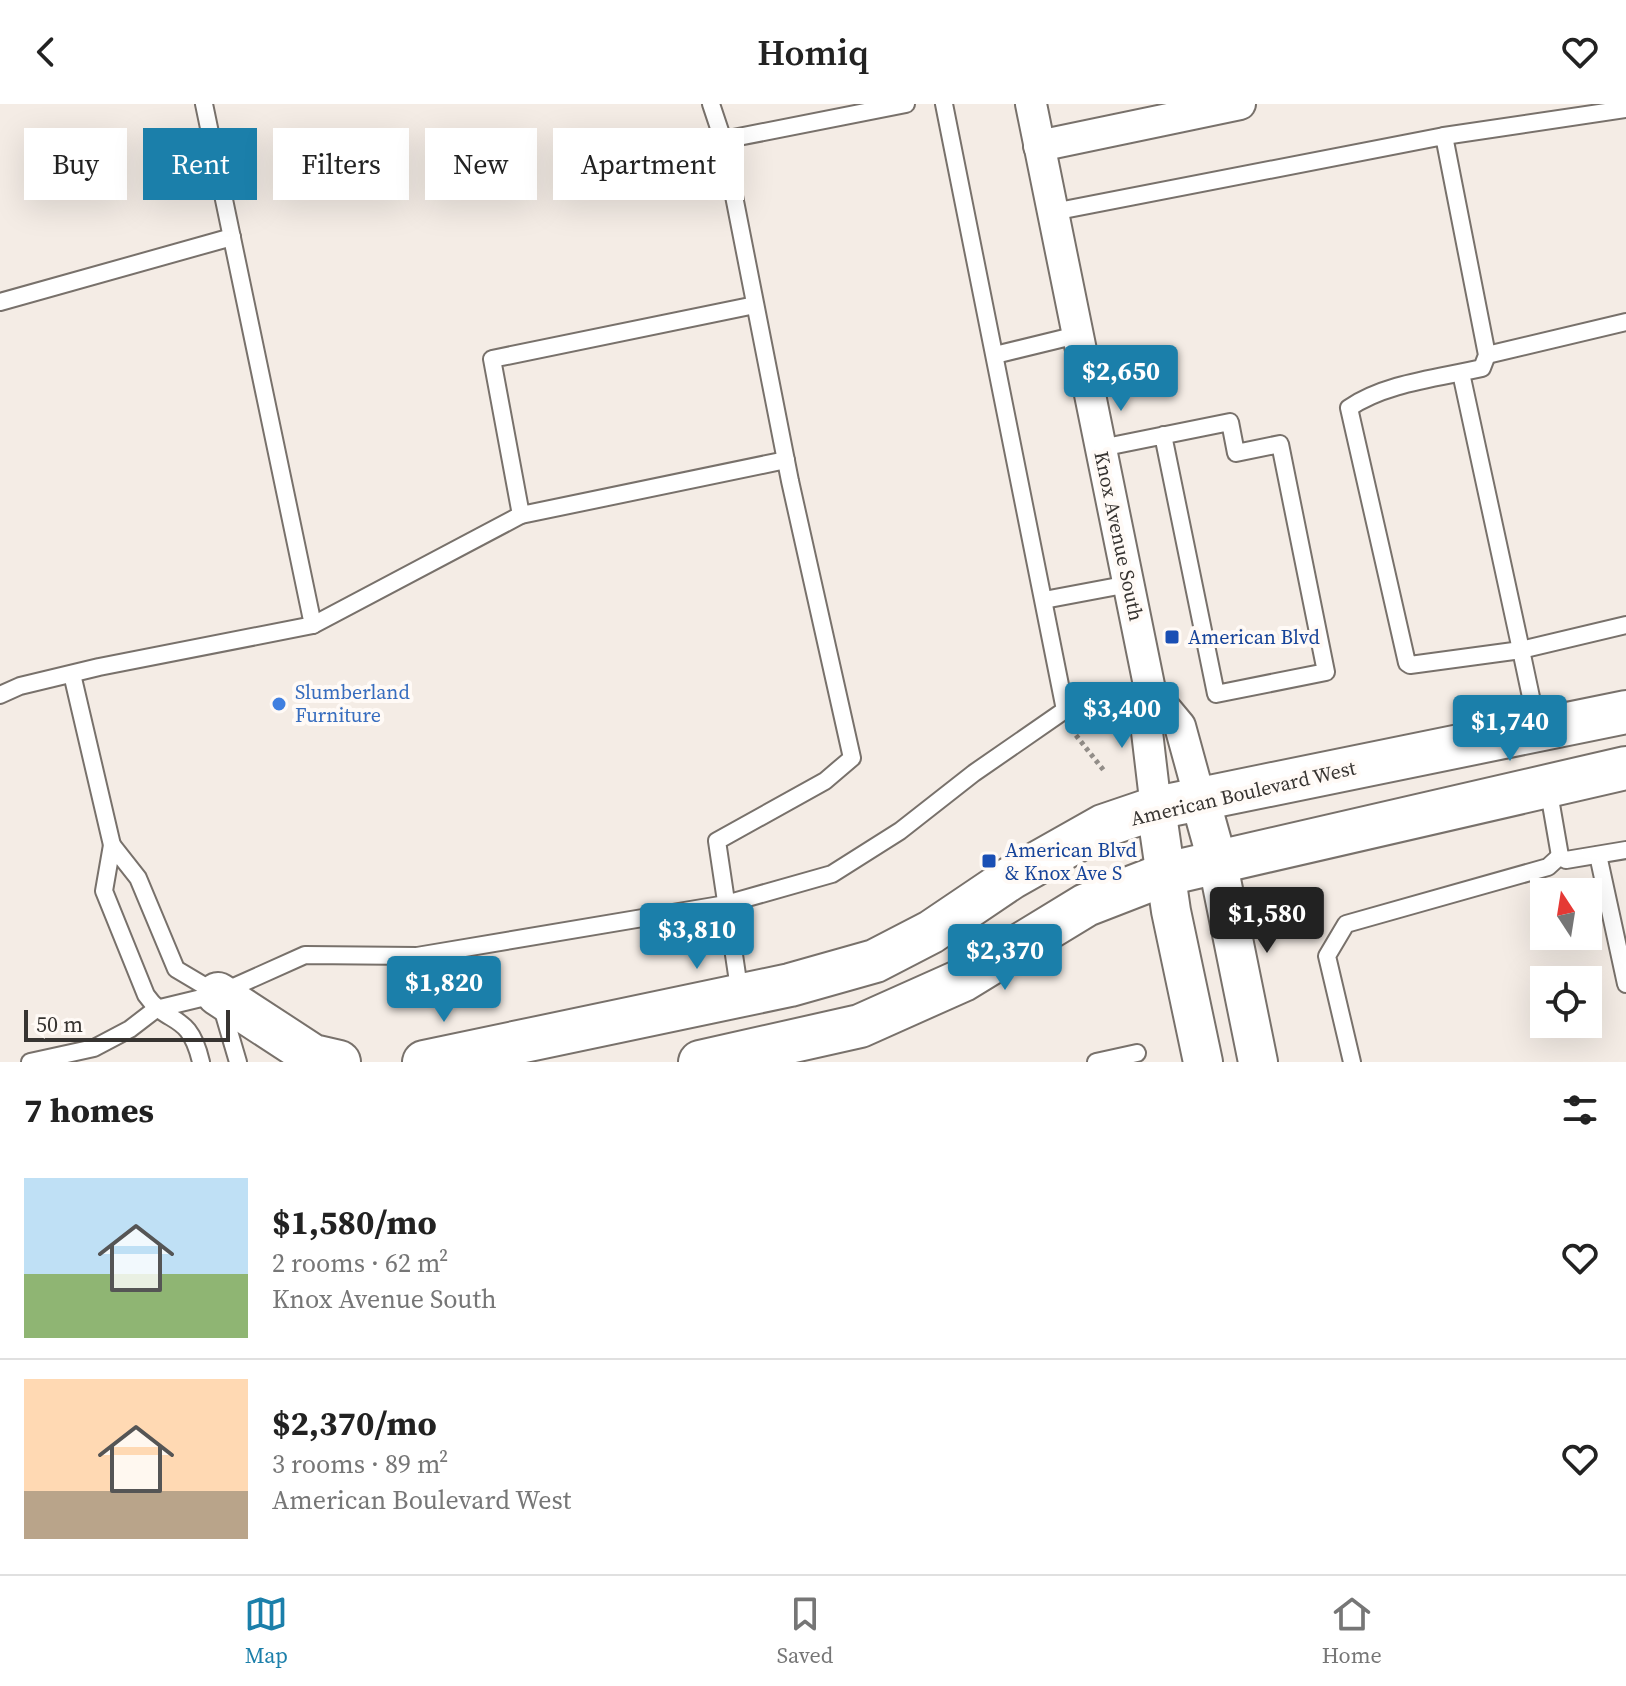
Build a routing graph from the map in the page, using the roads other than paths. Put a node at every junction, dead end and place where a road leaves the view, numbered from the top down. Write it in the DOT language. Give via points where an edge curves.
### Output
graph roads {
  1 [pos="204,104"];
  2 [pos="711,104"];
  3 [pos="906,104"];
  4 [pos="944,104"];
  5 [pos="1031,104"];
  6 [pos="1240,104"];
  7 [pos="1626,109"];
  8 [pos="719,128"];
  9 [pos="744,136"];
  10 [pos="1444,136"];
  11 [pos="1039,146"];
  12 [pos="735,200"];
  13 [pos="1053,212"];
  14 [pos="232,237"];
  15 [pos="0,302"];
  16 [pos="755,305"];
  17 [pos="1626,322"];
  18 [pos="1077,335"];
  19 [pos="995,355"];
  20 [pos="1487,355"];
  21 [pos="1461,373"];
  22 [pos="1163,435"];
  23 [pos="1101,448"];
  24 [pos="786,460"];
  25 [pos="521,515"];
  26 [pos="1129,584"];
  27 [pos="1044,600"];
  28 [pos="313,625"];
  29 [pos="1626,625"];
  30 [pos="1521,650"];
  31 [pos="72,674"];
  32 [pos="1150,690"];
  33 [pos="0,695"];
  34 [pos="1626,712"];
  35 [pos="1538,730"];
  36 [pos="1626,768"];
  37 [pos="1548,785"];
  38 [pos="1200,799"];
  39 [pos="1156,808"];
  40 [pos="112,845"];
  41 [pos="1626,850"];
  42 [pos="1598,855"];
  43 [pos="1560,856"];
  44 [pos="1217,860"];
  45 [pos="1166,874"];
  46 [pos="726,904"];
  47 [pos="1626,984"];
  48 [pos="218,994"];
  49 [pos="740,995"];
  50 [pos="156,1009"];
  51 [pos="1137,1053"];
  52 [pos="30,1062"];
  53 [pos="201,1062"];
  54 [pos="238,1062"];
  55 [pos="339,1062"];
  56 [pos="424,1062"];
  57 [pos="704,1062"];
  58 [pos="1096,1062"];
  59 [pos="1203,1062"];
  60 [pos="1258,1062"];
  61 [pos="1352,1062"];
  1 -- 14 [label="lane"];
  2 -- 8 [label="lane"];
  3 -- 9 [label="lane"];
  4 -- 19 [label="lane"];
  5 -- 11 [label="street, Knox Avenue South"];
  6 -- 11 [label="street"];
  7 -- 10 [label="lane"];
  10 -- 13 [label="lane"];
  10 -- 20 [label="lane"];
  11 -- 13 [label="street, Knox Avenue South"];
  12 -- 16 [label="lane"];
  13 -- 18 [label="street, Knox Avenue South"];
  14 -- 15 [label="lane"];
  14 -- 28 [label="lane"];
  16 -- 24 [label="lane"];
  16 -- 25 [label="lane" via="492,359"];
  17 -- 20 [label="lane"];
  18 -- 19 [label="lane"];
  18 -- 23 [label="street, Knox Avenue South"];
  19 -- 27 [label="lane"];
  20 -- 21 [label="lane" via="1482,368"];
  21 -- 30 [label="lane"];
  21 -- 30 [label="lane" via="1367,396 1349,408 1407,663"];
  22 -- 22 [label="lane" via="1230,422 1236,453 1280,444 1326,672 1216,694"];
  22 -- 23 [label="lane"];
  23 -- 26 [label="street, Knox Avenue South"];
  24 -- 25 [label="lane"];
  24 -- 46 [label="lane" via="852,758 825,781 717,841"];
  25 -- 28 [label="lane"];
  26 -- 27 [label="lane"];
  26 -- 32 [label="street, Knox Avenue South"];
  27 -- 46 [label="lane" via="1065,710 832,874"];
  28 -- 31 [label="lane"];
  29 -- 30 [label="lane"];
  30 -- 35 [label="lane"];
  31 -- 33 [label="lane"];
  31 -- 40 [label="lane"];
  32 -- 38 [label="street, Knox Avenue South" via="1180,726"];
  32 -- 39 [label="street, Knox Avenue South" via="1147,732"];
  34 -- 35 [label="main road, American Boulevard West"];
  35 -- 37 [label="main road"];
  35 -- 38 [label="main road, American Boulevard West"];
  36 -- 37 [label="main road"];
  37 -- 43 [label="lane"];
  37 -- 44 [label="main road"];
  38 -- 39 [label="main road, American Boulevard West"];
  38 -- 44 [label="street, Knox Avenue South"];
  39 -- 45 [label="street, Knox Avenue South"];
  39 -- 49 [label="main road, American Boulevard West" via="1103,826 875,961"];
  40 -- 48 [label="lane" via="138,878 176,969"];
  40 -- 50 [label="lane" via="104,891"];
  41 -- 42 [label="lane"];
  42 -- 43 [label="lane" via="1566,860"];
  42 -- 47 [label="lane"];
  43 -- 61 [label="lane" via="1548,867 1346,924 1327,956"];
  44 -- 45 [label="main road"];
  44 -- 60 [label="street, Knox Avenue South"];
  45 -- 57 [label="main road" via="1086,905 916,1004 860,1026"];
  45 -- 59 [label="street, Knox Avenue South"];
  46 -- 48 [label="lane" via="417,956 305,955"];
  46 -- 49 [label="lane"];
  48 -- 50 [label="lane"];
  48 -- 54 [label="lane"];
  48 -- 55 [label="main road" via="313,1056"];
  49 -- 56 [label="main road, American Boulevard West"];
  50 -- 52 [label="lane" via="94,1048"];
  50 -- 53 [label="lane" via="178,1018 196,1040"];
  51 -- 58 [label="lane"];
}
